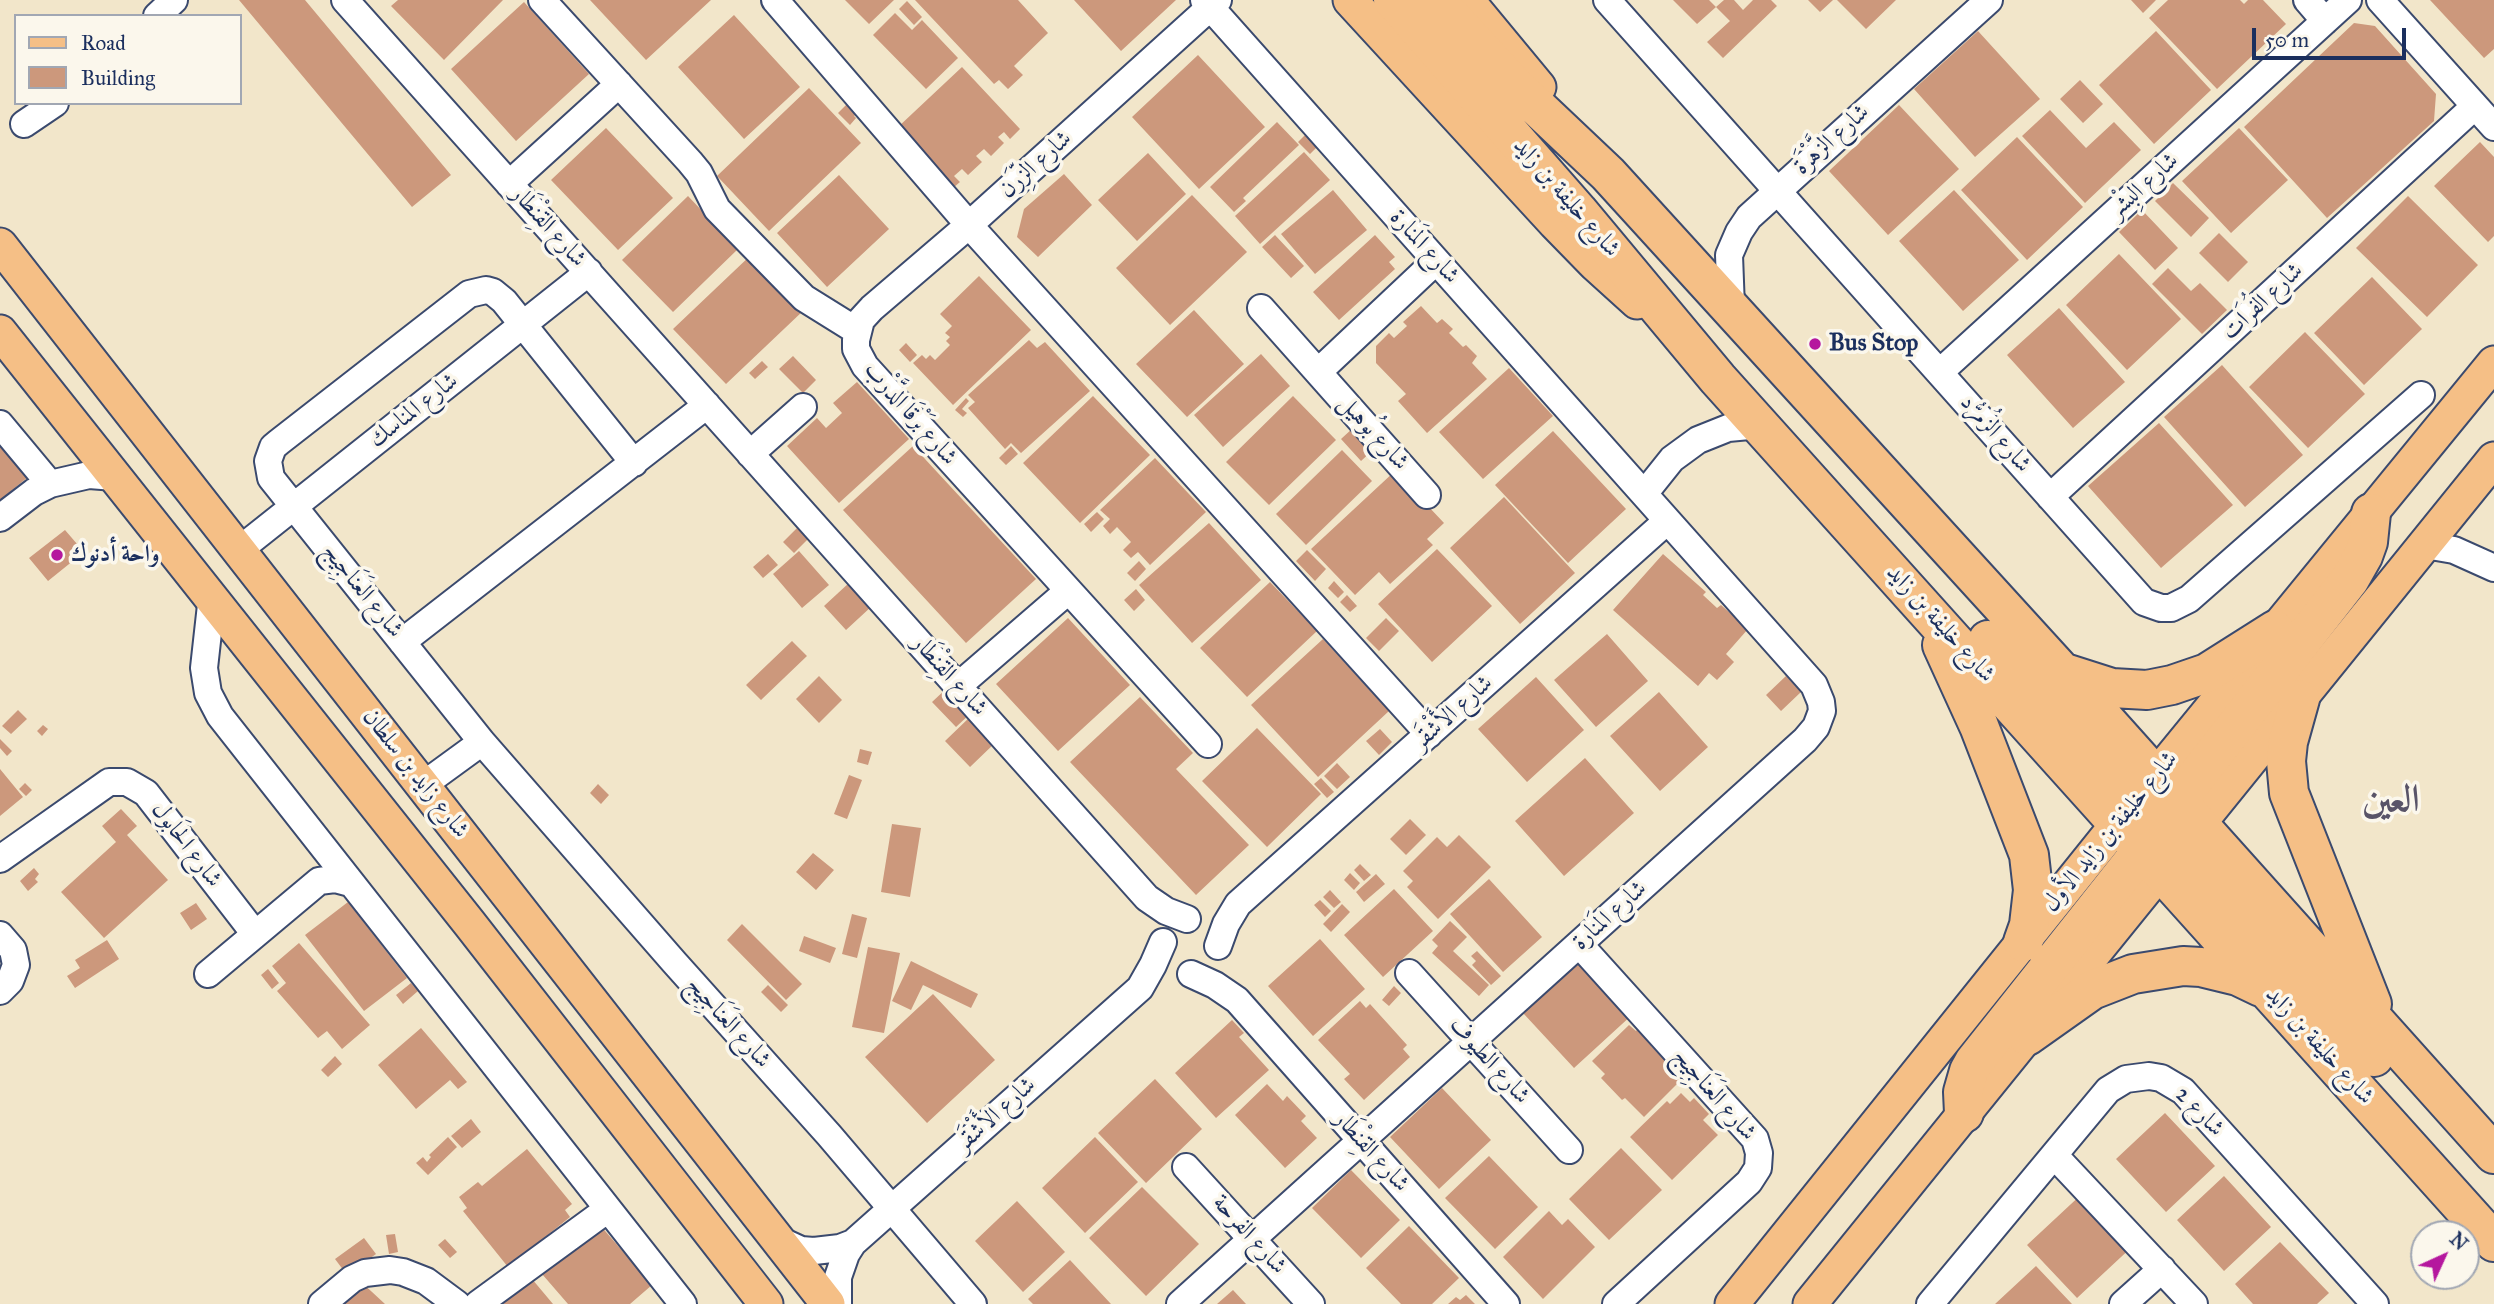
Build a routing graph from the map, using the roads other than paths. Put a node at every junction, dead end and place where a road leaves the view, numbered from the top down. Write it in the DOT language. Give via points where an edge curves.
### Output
graph roads {
  1 [pos="174,0"];
  2 [pos="345,0"];
  3 [pos="542,0"];
  4 [pos="775,0"];
  5 [pos="1349,0"];
  6 [pos="1393,0"];
  7 [pos="1436,0"];
  8 [pos="1467,0"];
  9 [pos="1607,0"];
  10 [pos="1989,0"];
  11 [pos="2307,0"];
  12 [pos="2348,0"];
  13 [pos="2380,0"];
  14 [pos="1211,3"];
  15 [pos="159,14"];
  16 [pos="2325,22"];
  17 [pos="619,85"];
  18 [pos="52,105"];
  19 [pos="2475,106"];
  20 [pos="24,124"];
  21 [pos="2494,127"];
  22 [pos="1608,174"];
  23 [pos="509,184"];
  24 [pos="1776,190"];
  25 [pos="969,225"];
  26 [pos="0,245"];
  27 [pos="1436,261"];
  28 [pos="0,272"];
  29 [pos="589,272"];
  30 [pos="50,308"];
  31 [pos="1261,308"];
  32 [pos="1731,308"];
  33 [pos="523,325"];
  34 [pos="857,331"];
  35 [pos="2,345"];
  36 [pos="2494,363"];
  37 [pos="1318,372"];
  38 [pos="1940,372"];
  39 [pos="1718,379"];
  40 [pos="2421,395"];
  41 [pos="707,405"];
  42 [pos="803,407"];
  43 [pos="0,424"];
  44 [pos="1760,425"];
  45 [pos="751,454"];
  46 [pos="634,463"];
  47 [pos="2492,473"];
  48 [pos="115,477"];
  49 [pos="50,484"];
  50 [pos="1427,495"];
  51 [pos="1644,495"];
  52 [pos="2050,497"];
  53 [pos="294,506"];
  54 [pos="2371,513"];
  55 [pos="0,518"];
  56 [pos="1667,521"];
  57 [pos="2425,545"];
  58 [pos="239,550"];
  59 [pos="2490,561"];
  60 [pos="1888,567"];
  61 [pos="1068,591"];
  62 [pos="212,596"];
  63 [pos="1922,604"];
  64 [pos="2276,630"];
  65 [pos="402,642"];
  66 [pos="2063,673"];
  67 [pos="958,686"];
  68 [pos="2300,699"];
  69 [pos="1429,734"];
  70 [pos="482,742"];
  71 [pos="1208,744"];
  72 [pos="423,785"];
  73 [pos="2159,824"];
  74 [pos="325,850"];
  75 [pos="0,859"];
  76 [pos="319,881"];
  77 [pos="350,883"];
  78 [pos="1147,898"];
  79 [pos="1238,904"];
  80 [pos="1188,918"];
  81 [pos="255,934"];
  82 [pos="0,935"];
  83 [pos="1163,940"];
  84 [pos="2023,942"];
  85 [pos="1579,944"];
  86 [pos="1218,949"];
  87 [pos="1409,973"];
  88 [pos="208,974"];
  89 [pos="1189,974"];
  90 [pos="1140,988"];
  91 [pos="0,991"];
  92 [pos="2272,993"];
  93 [pos="1237,1000"];
  94 [pos="2382,1031"];
  95 [pos="2027,1036"];
  96 [pos="1471,1042"];
  97 [pos="2435,1089"];
  98 [pos="1964,1113"];
  99 [pos="1361,1140"];
  100 [pos="1569,1150"];
  101 [pos="2494,1154"];
  102 [pos="2054,1155"];
  103 [pos="1186,1167"];
  104 [pos="892,1208"];
  105 [pos="608,1209"];
  106 [pos="777,1239"];
  107 [pos="1252,1239"];
  108 [pos="2494,1242"];
  109 [pos="852,1243"];
  110 [pos="2162,1269"];
  111 [pos="676,1300"];
  112 [pos="322,1304"];
  113 [pos="457,1304"];
  114 [pos="478,1304"];
  115 [pos="766,1304"];
  116 [pos="828,1304"];
  117 [pos="838,1304"];
  118 [pos="973,1304"];
  119 [pos="1180,1304"];
  120 [pos="1311,1304"];
  121 [pos="1506,1304"];
  122 [pos="1616,1304"];
  123 [pos="1732,1304"];
  124 [pos="1810,1304"];
  125 [pos="1930,1304"];
  126 [pos="2123,1304"];
  127 [pos="2194,1304"];
  128 [pos="2375,1304"];
  1 -- 15 [label="street"];
  2 -- 23 [label="street, شارع القِنْطَار"];
  3 -- 17 [label="street, شارع بَرْقَا الدَّرْب"];
  4 -- 25 [label="street"];
  5 -- 39 [label="main road" via="1595,264"];
  6 -- 39 [label="highway, شارع خليفة بن زايد"];
  7 -- 22 [label="highway, شارع خليفة بن زايد" via="1515,86"];
  8 -- 22 [label="main road"];
  9 -- 24 [label="street, شارع الزُمرُّد"];
  10 -- 24 [label="street, شارع الزَّهْرَة"];
  11 -- 16 [label="street"];
  12 -- 16 [label="street, شارع البِشْر"];
  13 -- 19 [label="street"];
  14 -- 25 [label="street, شارع الزِّرَن"];
  14 -- 27 [label="street, شارع المَنارة"];
  16 -- 38 [label="street, شارع البِشْر"];
  17 -- 23 [label="street"];
  17 -- 34 [label="street, شارع بَرْقَا الدَّرْب" via="699,173 717,209 804,298"];
  18 -- 20 [label="street"];
  19 -- 21 [label="street"];
  19 -- 52 [label="street, شارع الفُرَات"];
  22 -- 32 [label="highway, شارع خليفة بن زايد"];
  23 -- 29 [label="street, شارع القِنْطَار"];
  24 -- 32 [label="street, شارع الزَّهْرَة" via="1749,217 1734,242 1728,266"];
  24 -- 38 [label="street, شارع الزُمرُّد"];
  25 -- 34 [label="street, شارع الزِّرَن" via="872,308"];
  25 -- 69 [label="street"];
  26 -- 30 [label="main road, شارع زايد بن سلطان"];
  27 -- 37 [label="street, شارع بُوهيل"];
  27 -- 51 [label="street, شارع المَنارة"];
  28 -- 30 [label="main road"];
  29 -- 33 [label="street, شارع المناسك"];
  29 -- 41 [label="street, شارع القِنْطَار"];
  30 -- 58 [label="main road, شارع زايد بن سلطان"];
  31 -- 37 [label="street, شارع بُوهيل"];
  32 -- 66 [label="highway, شارع خليفة بن زايد"];
  33 -- 46 [label="street"];
  33 -- 53 [label="street, شارع المناسك"];
  33 -- 53 [label="street, شارع العَنَاجِيج" via="493,292 469,294 279,442 270,454 268,470"];
  34 -- 61 [label="street, شارع بَرْقَا الدَّرْب" via="856,349 865,366"];
  35 -- 48 [label="main road, شارع زايد بن سلطان"];
  36 -- 54 [label="main road, شارع خليفة بن زايد الأول"];
  37 -- 50 [label="street, شارع بُوهيل"];
  38 -- 52 [label="street, شارع الزُمرُّد"];
  39 -- 44 [label="highway, شارع خليفة بن زايد"];
  40 -- 52 [label="street, شارع الزُمرُّد" via="2189,599 2171,608 2144,602"];
  41 -- 45 [label="street, شارع القِنْطَار"];
  41 -- 46 [label="street"];
  42 -- 45 [label="street"];
  43 -- 49 [label="street"];
  44 -- 51 [label="street" via="1728,428 1698,440 1672,459"];
  44 -- 60 [label="highway, شارع خليفة بن زايد"];
  45 -- 67 [label="street, شارع القِنْطَار"];
  46 -- 65 [label="street"];
  47 -- 57 [label="main road, شارع خليفة بن زايد الأول"];
  48 -- 49 [label="street" via="89,475"];
  48 -- 62 [label="main road, شارع زايد بن سلطان"];
  49 -- 55 [label="street"];
  51 -- 56 [label="street, شارع المَنارة"];
  53 -- 58 [label="street, شارع المناسك"];
  53 -- 65 [label="street, شارع العَنَاجِيج"];
  54 -- 64 [label="main road, شارع خليفة بن زايد الأول"];
  54 -- 73 [label="highway" via="2368,542 2350,579"];
  56 -- 69 [label="street, شارع الأَشْقَر"];
  56 -- 85 [label="street, شارع المَنارة" via="1814,685 1822,711 1805,740"];
  57 -- 59 [label="street"];
  57 -- 68 [label="main road, شارع خليفة بن زايد الأول"];
  58 -- 72 [label="main road, شارع زايد بن سلطان"];
  60 -- 63 [label="highway, شارع خليفة بن زايد"];
  60 -- 73 [label="highway" via="1916,572 1934,584"];
  61 -- 67 [label="street"];
  61 -- 71 [label="street, شارع بَرْقَا الدَّرْب"];
  62 -- 74 [label="street" via="204,668 213,705"];
  62 -- 115 [label="main road, شارع زايد بن سلطان"];
  63 -- 73 [label="highway, شارع خليفة بن زايد"];
  63 -- 84 [label="highway" via="1959,680 2029,855 2033,890"];
  64 -- 66 [label="highway" via="2207,673 2172,685 2129,690"];
  64 -- 73 [label="main road, شارع خليفة بن زايد الأول"];
  65 -- 70 [label="street, شارع العَنَاجِيج"];
  66 -- 73 [label="highway, شارع خليفة بن زايد"];
  67 -- 78 [label="street, شارع القِنْطَار"];
  68 -- 73 [label="main road, شارع خليفة بن زايد الأول"];
  68 -- 94 [label="highway" via="2288,742 2289,793"];
  69 -- 79 [label="street, شارع الأَشْقَر"];
  70 -- 72 [label="street"];
  70 -- 104 [label="street, شارع العَنَاجِيج"];
  72 -- 106 [label="main road, شارع زايد بن سلطان"];
  73 -- 84 [label="main road, شارع خليفة بن زايد الأول"];
  73 -- 92 [label="highway, شارع خليفة بن زايد"];
  73 -- 94 [label="highway, شارع خليفة بن زايد"];
  73 -- 95 [label="main road, شارع خليفة بن زايد الأول"];
  73 -- 97 [label="highway" via="2348,1033 2389,1067"];
  73 -- 98 [label="highway" via="1974,1062 1963,1092"];
  74 -- 76 [label="street"];
  74 -- 77 [label="street"];
  75 -- 81 [label="street, شارع الحَابول" via="109,782 127,782 146,793"];
  76 -- 77 [label="street"];
  76 -- 81 [label="street"];
  77 -- 105 [label="street"];
  78 -- 80 [label="street, شارع القِنْطَار"];
  78 -- 83 [label="street, شارع القِنْطَار"];
  79 -- 80 [label="street, شارع الأَشْقَر"];
  79 -- 86 [label="street, شارع الأَشْقَر"];
  80 -- 83 [label="street" via="1175,923"];
  80 -- 86 [label="street" via="1209,926"];
  81 -- 88 [label="street"];
  82 -- 91 [label="street" via="13,950 16,965"];
  83 -- 89 [label="street" via="1168,963"];
  83 -- 90 [label="street, شارع الأَشْقَر"];
  84 -- 123 [label="main road, شارع خليفة بن زايد الأول"];
  85 -- 96 [label="street, شارع المَنارة"];
  85 -- 122 [label="street, شارع العَنَاجِيج" via="1755,1139 1759,1153 1758,1168 1749,1182"];
  86 -- 89 [label="street" via="1208,967"];
  86 -- 93 [label="street, شارع القِنْطَار"];
  87 -- 96 [label="street, شارع الطيوف"];
  89 -- 90 [label="street, شارع الأَشْقَر"];
  89 -- 93 [label="street, شارع القِنْطَار"];
  90 -- 104 [label="street, شارع الأَشْقَر"];
  92 -- 95 [label="highway" via="2220,970 2160,969 2092,990"];
  92 -- 108 [label="highway, شارع خليفة بن زايد"];
  93 -- 99 [label="street, شارع القِنْطَار"];
  94 -- 97 [label="highway, شارع خليفة بن زايد"];
  95 -- 98 [label="main road, شارع خليفة بن زايد الأول"];
  96 -- 99 [label="street, شارع المَنارة"];
  96 -- 100 [label="street, شارع الطيوف"];
  97 -- 101 [label="highway, شارع خليفة بن زايد"];
  98 -- 124 [label="main road, شارع خليفة بن زايد الأول"];
  99 -- 107 [label="street, شارع المَنارة"];
  99 -- 121 [label="street, شارع القِنْطَار"];
  102 -- 110 [label="street"];
  102 -- 125 [label="street, شارع 2"];
  102 -- 128 [label="street, شارع 2" via="2116,1084 2149,1076 2173,1084"];
  103 -- 107 [label="street, شارع الفرحة"];
  104 -- 109 [label="street, شارع الأَشْقَر"];
  104 -- 118 [label="street, شارع العَنَاجِيج"];
  105 -- 111 [label="street"];
  105 -- 114 [label="street"];
  106 -- 109 [label="street, شارع الأَشْقَر" via="814,1251"];
  106 -- 116 [label="main road, شارع زايد بن سلطان"];
  107 -- 119 [label="street, شارع المَنارة"];
  107 -- 120 [label="street, شارع الفرحة"];
  109 -- 117 [label="street, شارع الأَشْقَر" via="838,1278"];
  110 -- 126 [label="street"];
  110 -- 127 [label="street"];
  112 -- 113 [label="street" via="352,1279 390,1270 426,1281"];
}
